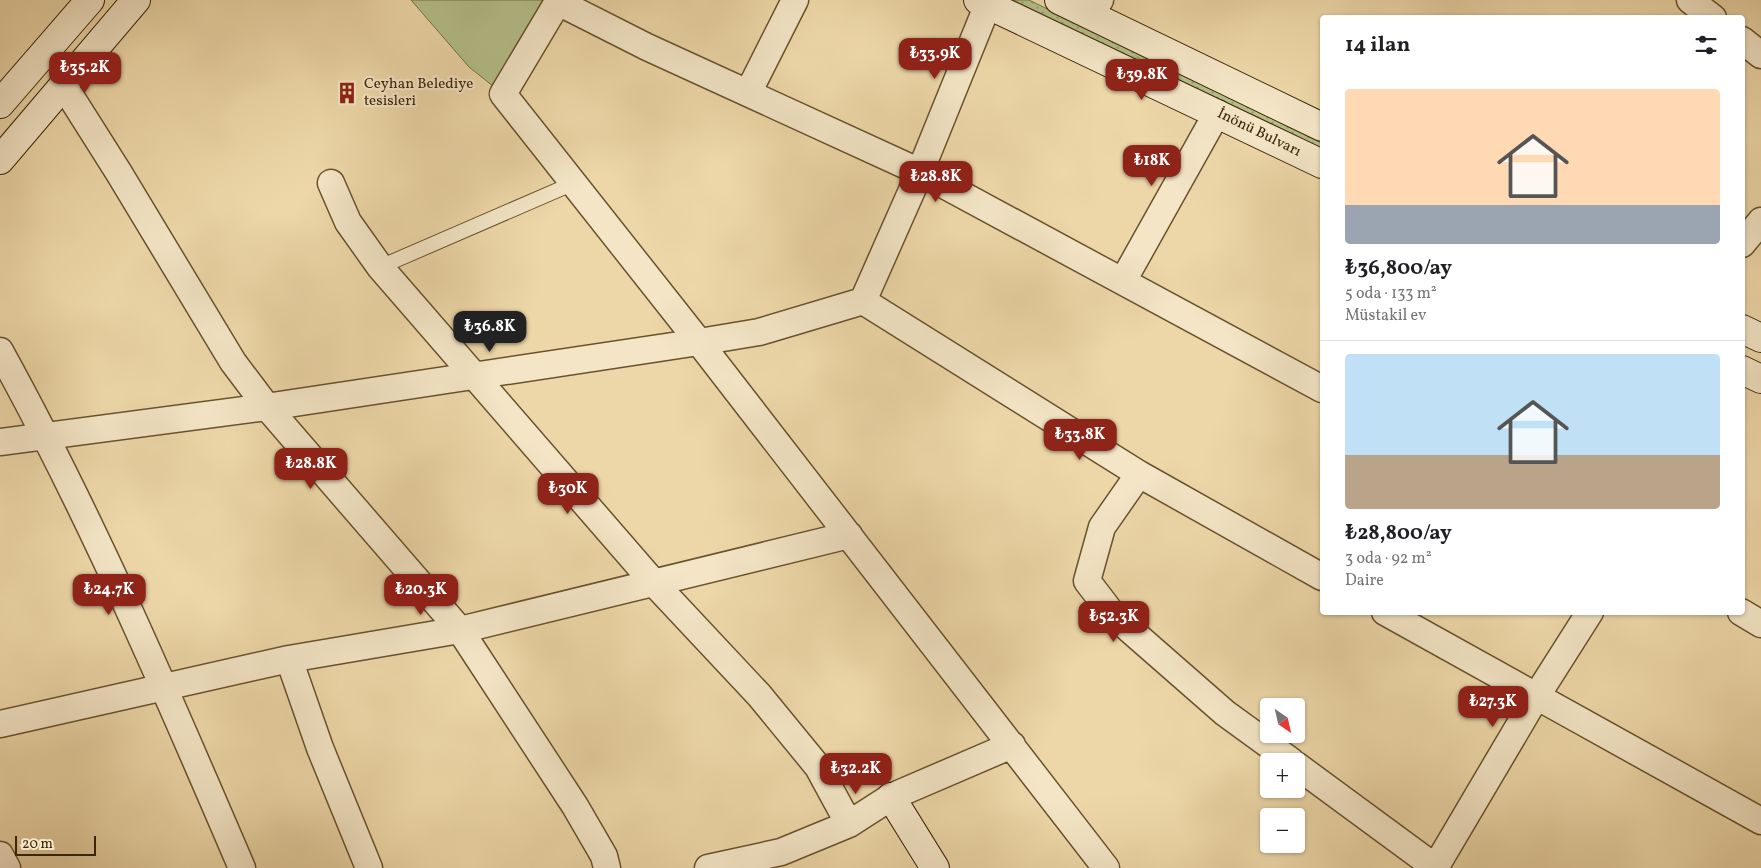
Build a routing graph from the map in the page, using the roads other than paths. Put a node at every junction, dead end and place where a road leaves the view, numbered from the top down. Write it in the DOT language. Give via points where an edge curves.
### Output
graph roads {
  1 [pos="90,0"];
  2 [pos="136,0"];
  3 [pos="795,0"];
  4 [pos="1059,0"];
  5 [pos="1690,0"];
  6 [pos="559,1"];
  7 [pos="983,2"];
  8 [pos="1095,7"];
  9 [pos="1709,15"];
  10 [pos="1745,42"];
  11 [pos="1761,54"];
  12 [pos="64,86"];
  13 [pos="748,93"];
  14 [pos="0,104"];
  15 [pos="1217,113"];
  16 [pos="1320,126"];
  17 [pos="0,160"];
  18 [pos="1320,163"];
  19 [pos="920,172"];
  20 [pos="331,183"];
  21 [pos="574,183"];
  22 [pos="1761,221"];
  23 [pos="1745,240"];
  24 [pos="380,267"];
  25 [pos="1123,280"];
  26 [pos="863,302"];
  27 [pos="1745,330"];
  28 [pos="1761,338"];
  29 [pos="699,342"];
  30 [pos="0,351"];
  31 [pos="1745,371"];
  32 [pos="476,376"];
  33 [pos="1761,379"];
  34 [pos="1320,388"];
  35 [pos="267,407"];
  36 [pos="47,436"];
  37 [pos="0,442"];
  38 [pos="1139,474"];
  39 [pos="850,535"];
  40 [pos="1320,576"];
  41 [pos="654,583"];
  42 [pos="1745,614"];
  43 [pos="1390,615"];
  44 [pos="1588,615"];
  45 [pos="1761,624"];
  46 [pos="460,630"];
  47 [pos="289,659"];
  48 [pos="164,686"];
  49 [pos="1536,697"];
  50 [pos="0,724"];
  51 [pos="1012,745"];
  52 [pos="1279,753"];
  53 [pos="1305,773"];
  54 [pos="891,797"];
  55 [pos="1761,821"];
  56 [pos="849,824"];
  57 [pos="0,855"];
  58 [pos="7,868"];
  59 [pos="242,868"];
  60 [pos="369,868"];
  61 [pos="607,868"];
  62 [pos="708,868"];
  63 [pos="935,868"];
  64 [pos="1106,868"];
  65 [pos="1435,868"];
  1 -- 14 [label="main road"];
  2 -- 12 [label="main road"];
  3 -- 13 [label="street"];
  4 -- 8 [label="main road"];
  5 -- 9 [label="street"];
  6 -- 13 [label="street" via="647,47"];
  6 -- 21 [label="street" via="503,94"];
  7 -- 15 [label="main road, İnönü Bulvarı"];
  7 -- 19 [label="street"];
  8 -- 16 [label="main road"];
  10 -- 11 [label="street"];
  12 -- 17 [label="main road"];
  12 -- 35 [label="street" via="233,362"];
  13 -- 19 [label="street"];
  15 -- 18 [label="main road, İnönü Bulvarı"];
  15 -- 25 [label="street"];
  19 -- 25 [label="street"];
  19 -- 26 [label="street"];
  20 -- 24 [label="street" via="348,222"];
  21 -- 24 [label="lane"];
  21 -- 29 [label="street"];
  22 -- 23 [label="street"];
  24 -- 32 [label="street"];
  25 -- 34 [label="street"];
  26 -- 29 [label="street" via="759,332"];
  26 -- 38 [label="street"];
  27 -- 28 [label="main road"];
  29 -- 32 [label="street"];
  29 -- 39 [label="street"];
  30 -- 36 [label="street"];
  31 -- 33 [label="main road"];
  32 -- 35 [label="street"];
  32 -- 41 [label="street"];
  35 -- 36 [label="street"];
  35 -- 46 [label="street"];
  36 -- 37 [label="street"];
  36 -- 48 [label="street"];
  38 -- 40 [label="street"];
  38 -- 52 [label="street" via="1102,527 1087,581 1113,614 1225,712"];
  39 -- 41 [label="street"];
  39 -- 51 [label="street"];
  41 -- 46 [label="street"];
  41 -- 56 [label="street" via="759,695 818,767"];
  42 -- 45 [label="street"];
  43 -- 49 [label="street"];
  44 -- 49 [label="street"];
  46 -- 47 [label="street"];
  46 -- 61 [label="street" via="575,806 604,856"];
  47 -- 48 [label="street"];
  47 -- 60 [label="street" via="320,748"];
  48 -- 50 [label="street"];
  48 -- 59 [label="street"];
  49 -- 55 [label="street"];
  49 -- 65 [label="street"];
  51 -- 54 [label="street"];
  51 -- 64 [label="street"];
  53 -- 65 [label="street"];
  54 -- 56 [label="street"];
  54 -- 63 [label="main road"];
  56 -- 62 [label="street" via="781,852"];
  57 -- 58 [label="street"];
}
